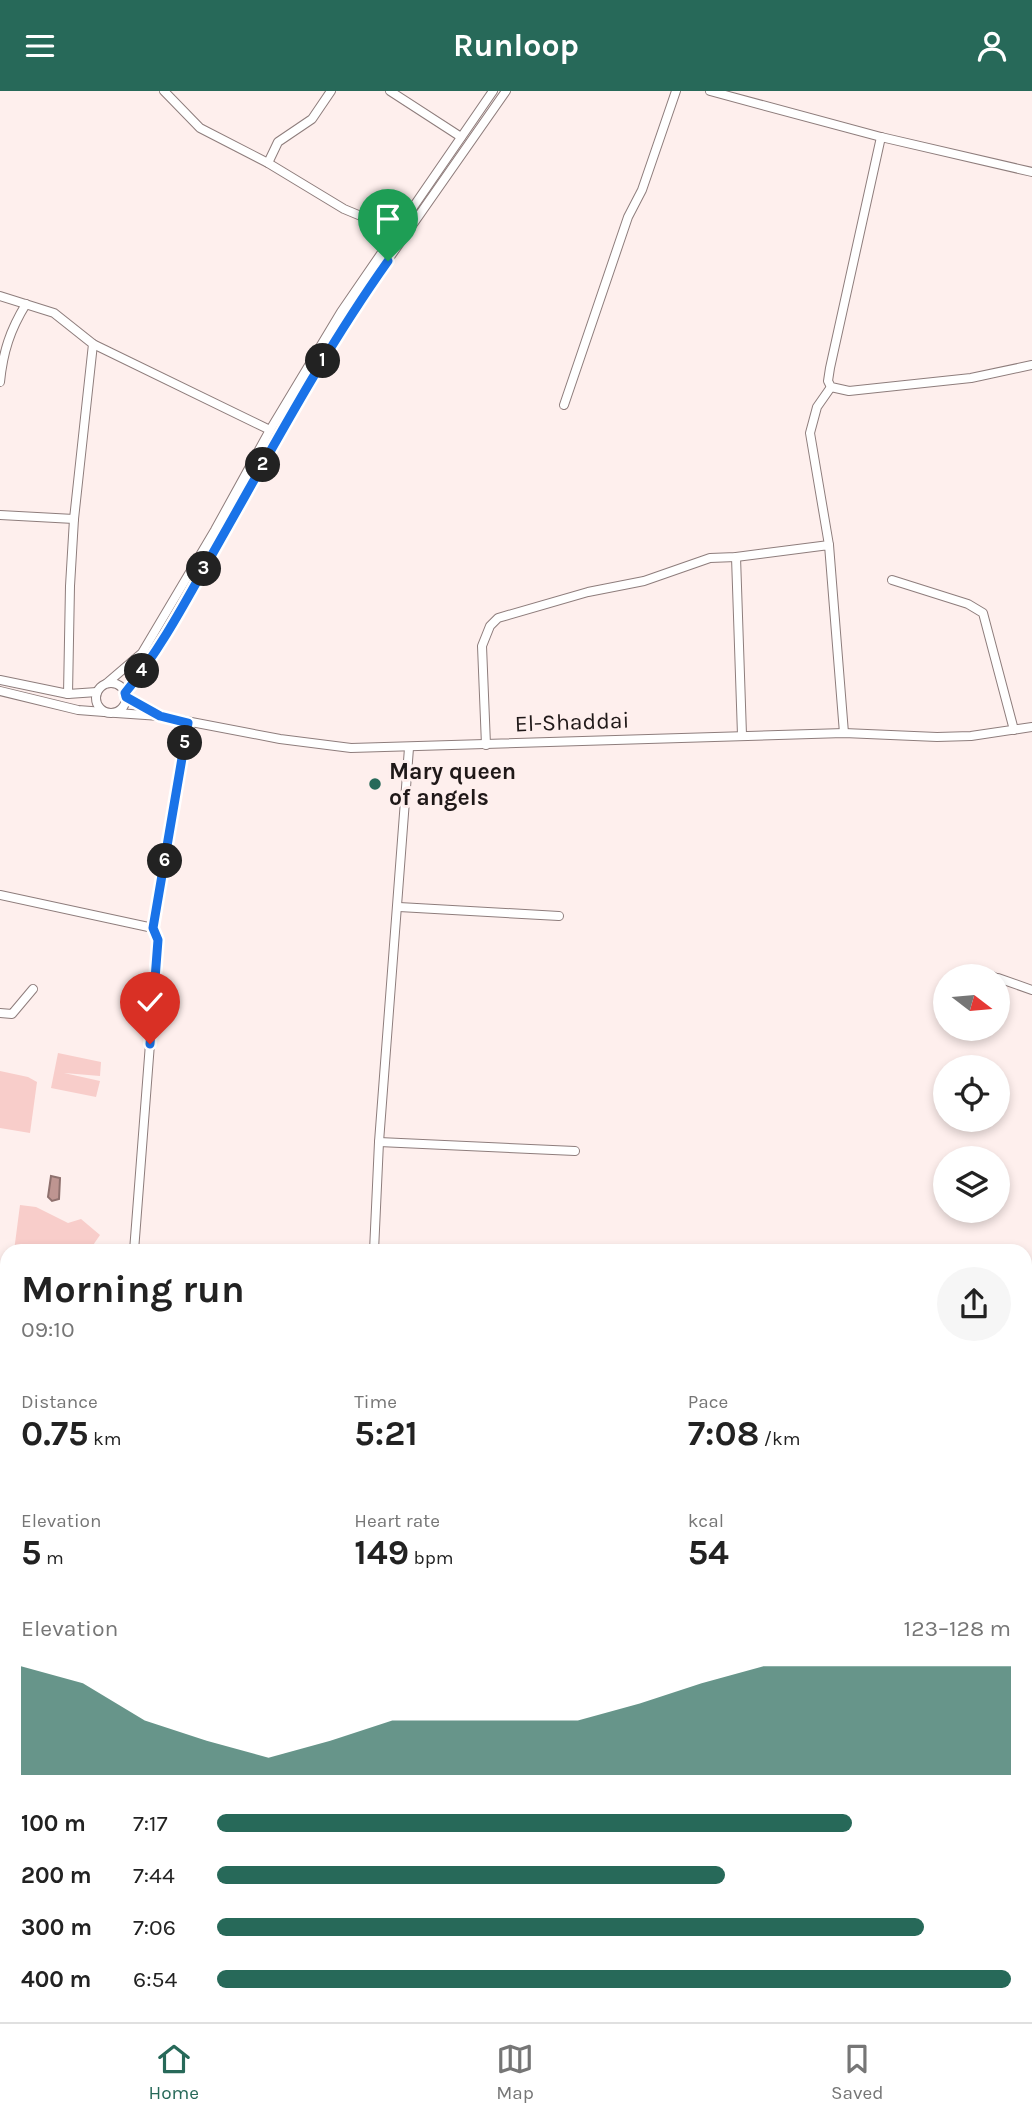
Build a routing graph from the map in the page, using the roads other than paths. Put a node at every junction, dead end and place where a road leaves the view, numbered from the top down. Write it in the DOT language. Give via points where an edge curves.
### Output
graph roads {
  1 [pos="164,91"];
  2 [pos="331,91"];
  3 [pos="390,91"];
  4 [pos="493,91"];
  5 [pos="506,91"];
  6 [pos="676,91"];
  7 [pos="710,91"];
  8 [pos="461,137"];
  9 [pos="881,137"];
  10 [pos="268,163"];
  11 [pos="1032,172"];
  12 [pos="397,231"];
  13 [pos="0,296"];
  14 [pos="26,304"];
  15 [pos="344,315"];
  16 [pos="93,344"];
  17 [pos="1032,365"];
  18 [pos="0,381"];
  19 [pos="831,387"];
  20 [pos="564,405"];
  21 [pos="270,430"];
  22 [pos="0,515"];
  23 [pos="74,519"];
  24 [pos="215,530"];
  25 [pos="223,535"];
  26 [pos="829,545"];
  27 [pos="736,557"];
  28 [pos="892,580"];
  29 [pos="0,680"];
  30 [pos="107,683"];
  31 [pos="0,691"];
  32 [pos="97,692"];
  33 [pos="68,694"];
  34 [pos="125,695"];
  35 [pos="104,712"];
  36 [pos="116,713"];
  37 [pos="160,716"];
  38 [pos="188,723"];
  39 [pos="1032,727"];
  40 [pos="1014,730"];
  41 [pos="844,733"];
  42 [pos="743,735"];
  43 [pos="486,745"];
  44 [pos="410,748"];
  45 [pos="0,895"];
  46 [pos="399,907"];
  47 [pos="559,916"];
  48 [pos="153,928"];
  49 [pos="1010,982"];
  50 [pos="33,989"];
  51 [pos="1032,990"];
  52 [pos="0,1013"];
  53 [pos="379,1142"];
  54 [pos="575,1151"];
  55 [pos="135,1244"];
  56 [pos="374,1244"];
  1 -- 10 [label="street" via="200,128"];
  2 -- 10 [label="street" via="312,119 278,142"];
  3 -- 8 [label="street"];
  4 -- 8 [label="street"];
  5 -- 15 [label="street"];
  6 -- 20 [label="street"];
  7 -- 9 [label="street"];
  8 -- 12 [label="street"];
  9 -- 11 [label="street"];
  9 -- 19 [label="street" via="830,368"];
  10 -- 12 [label="street" via="344,209"];
  12 -- 15 [label="street"];
  13 -- 14 [label="street"];
  14 -- 16 [label="street" via="54,313"];
  14 -- 18 [label="street" via="8,337"];
  15 -- 21 [label="street"];
  15 -- 25 [label="street"];
  16 -- 21 [label="street"];
  16 -- 23 [label="street"];
  17 -- 19 [label="street" via="971,378 876,389"];
  19 -- 26 [label="street" via="817,407 810,433"];
  21 -- 24 [label="street"];
  22 -- 23 [label="street"];
  23 -- 33 [label="street"];
  24 -- 25 [label="street"];
  24 -- 30 [label="street" via="142,653"];
  25 -- 34 [label="street"];
  26 -- 27 [label="street"];
  26 -- 41 [label="street"];
  27 -- 42 [label="street"];
  27 -- 43 [label="street" via="710,558 644,581 498,618 489,626 482,646"];
  28 -- 40 [label="street" via="983,613"];
  29 -- 33 [label="street"];
  30 -- 32 [label="street"];
  30 -- 34 [label="street" via="116,684"];
  31 -- 35 [label="street" via="78,711"];
  32 -- 33 [label="street"];
  32 -- 35 [label="street" via="96,701"];
  34 -- 36 [label="street"];
  34 -- 37 [label="street"];
  35 -- 36 [label="street"];
  36 -- 37 [label="street, El-Shaddai"];
  37 -- 38 [label="street, El-Shaddai"];
  38 -- 44 [label="street, El-Shaddai" via="351,748"];
  38 -- 48 [label="street"];
  39 -- 40 [label="street, El-Shaddai"];
  40 -- 41 [label="street, El-Shaddai" via="936,737"];
  41 -- 42 [label="street, El-Shaddai"];
  42 -- 43 [label="street, El-Shaddai"];
  43 -- 44 [label="street, El-Shaddai"];
  44 -- 46 [label="street"];
  45 -- 48 [label="street"];
  46 -- 47 [label="street"];
  46 -- 53 [label="street"];
  48 -- 55 [label="street" via="158,940"];
  49 -- 51 [label="street"];
  50 -- 52 [label="street" via="12,1014"];
  53 -- 54 [label="street"];
  53 -- 56 [label="street"];
}
